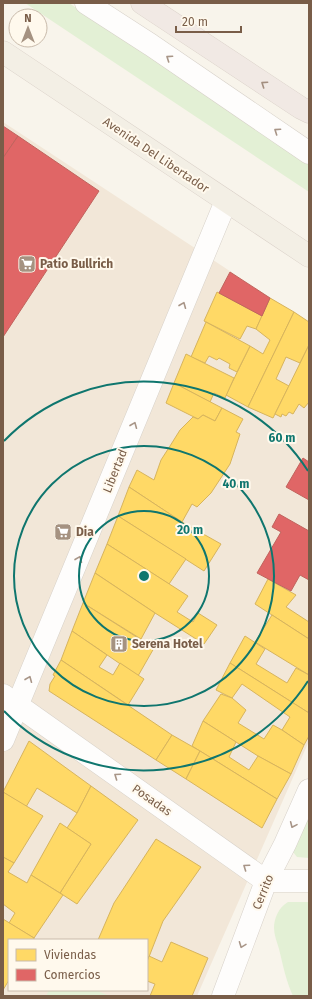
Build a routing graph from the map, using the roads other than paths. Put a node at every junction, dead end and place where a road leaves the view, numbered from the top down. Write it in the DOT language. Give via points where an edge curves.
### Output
graph roads {
  1 [pos="86,3"];
  2 [pos="142,3"];
  3 [pos="3,52"];
  4 [pos="309,112"];
  5 [pos="309,153"];
  6 [pos="226,201"];
  7 [pos="309,256"];
  8 [pos="11,700"];
  9 [pos="3,740"];
  10 [pos="309,790"];
  11 [pos="266,881"];
  12 [pos="309,881"];
  13 [pos="223,996"];
  5 -- 1 [label="street, one-way"];
  4 -- 2 [label="highway, one-way"];
  3 -- 6 [label="main road, Avenida Del Libertador"];
  6 -- 7 [label="main road, Avenida Del Libertador"];
  8 -- 6 [label="street, Libertad, one-way"];
  8 -- 9 [label="street, Libertad"];
  11 -- 8 [label="street, Posadas, one-way"];
  10 -- 11 [label="street, Cerrito, one-way"];
  11 -- 12 [label="street"];
  11 -- 13 [label="street, Cerrito, one-way"];
}
